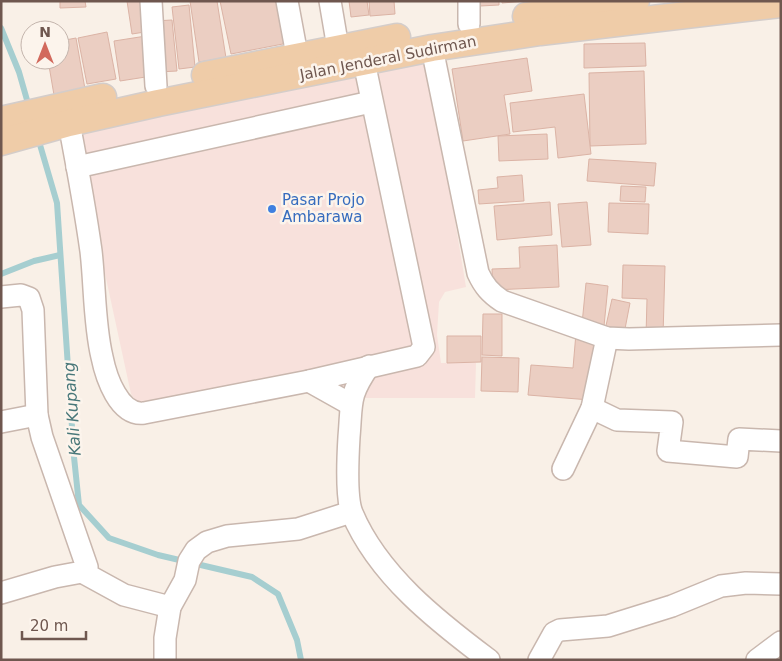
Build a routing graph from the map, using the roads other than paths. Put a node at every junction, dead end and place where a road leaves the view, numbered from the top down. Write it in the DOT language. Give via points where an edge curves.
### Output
graph roads {
  1 [pos="151,1"];
  2 [pos="287,1"];
  3 [pos="330,1"];
  4 [pos="636,1"];
  5 [pos="781,4"];
  6 [pos="537,8"];
  7 [pos="469,13"];
  8 [pos="338,48"];
  9 [pos="432,48"];
  10 [pos="297,55"];
  11 [pos="364,62"];
  12 [pos="156,86"];
  13 [pos="371,102"];
  14 [pos="59,119"];
  15 [pos="1,120"];
  16 [pos="1,142"];
  17 [pos="77,167"];
  18 [pos="1,297"];
  19 [pos="781,335"];
  20 [pos="607,338"];
  21 [pos="369,366"];
  22 [pos="309,381"];
  23 [pos="350,404"];
  24 [pos="592,408"];
  25 [pos="38,415"];
  26 [pos="1,422"];
  27 [pos="781,441"];
  28 [pos="563,469"];
  29 [pos="351,512"];
  30 [pos="82,572"];
  31 [pos="781,584"];
  32 [pos="1,593"];
  33 [pos="170,607"];
  34 [pos="781,642"];
  35 [pos="165,660"];
  36 [pos="489,660"];
  37 [pos="539,660"];
  38 [pos="758,660"];
  1 -- 12 [label="street"];
  2 -- 10 [label="street"];
  3 -- 8 [label="street"];
  4 -- 6 [label="main road, Jalan Jenderal Sudirman"];
  5 -- 9 [label="main road, Jalan Jenderal Sudirman"];
  6 -- 7 [label="main road, Jalan Jenderal Sudirman"];
  7 -- 8 [label="main road, Jalan Jenderal Sudirman"];
  8 -- 10 [label="main road, Jalan Jenderal Sudirman"];
  9 -- 11 [label="main road, Jalan Jenderal Sudirman"];
  9 -- 20 [label="street" via="478,273 485,287 502,301"];
  10 -- 12 [label="main road, Jalan Jenderal Sudirman"];
  11 -- 13 [label="street"];
  11 -- 14 [label="main road, Jalan Jenderal Sudirman"];
  12 -- 14 [label="main road, Jalan Jenderal Sudirman"];
  13 -- 17 [label="street"];
  13 -- 21 [label="street" via="424,347 417,356"];
  14 -- 15 [label="main road, Jalan Jenderal Sudirman"];
  14 -- 16 [label="main road, Jalan Jenderal Sudirman"];
  14 -- 17 [label="street"];
  17 -- 22 [label="street" via="102,358 116,396 124,407 135,414 144,413"];
  18 -- 25 [label="street" via="21,295 29,298 33,310"];
  19 -- 20 [label="street"];
  20 -- 24 [label="street"];
  21 -- 22 [label="street"];
  21 -- 23 [label="street" via="356,384"];
  22 -- 23 [label="street"];
  23 -- 29 [label="street" via="347,457"];
  24 -- 27 [label="street" via="617,420 672,422 668,451 737,457 739,439"];
  24 -- 28 [label="street"];
  25 -- 26 [label="street"];
  25 -- 30 [label="street" via="46,453 86,561 87,567"];
  29 -- 33 [label="street" via="298,529 227,536 207,542 196,550"];
  29 -- 36 [label="street" via="380,560 413,599"];
  30 -- 32 [label="street"];
  30 -- 33 [label="street" via="124,595"];
  31 -- 37 [label="street" via="746,582 721,586 672,606 608,626 560,630 554,633"];
  33 -- 35 [label="street"];
  34 -- 38 [label="street"];
}
